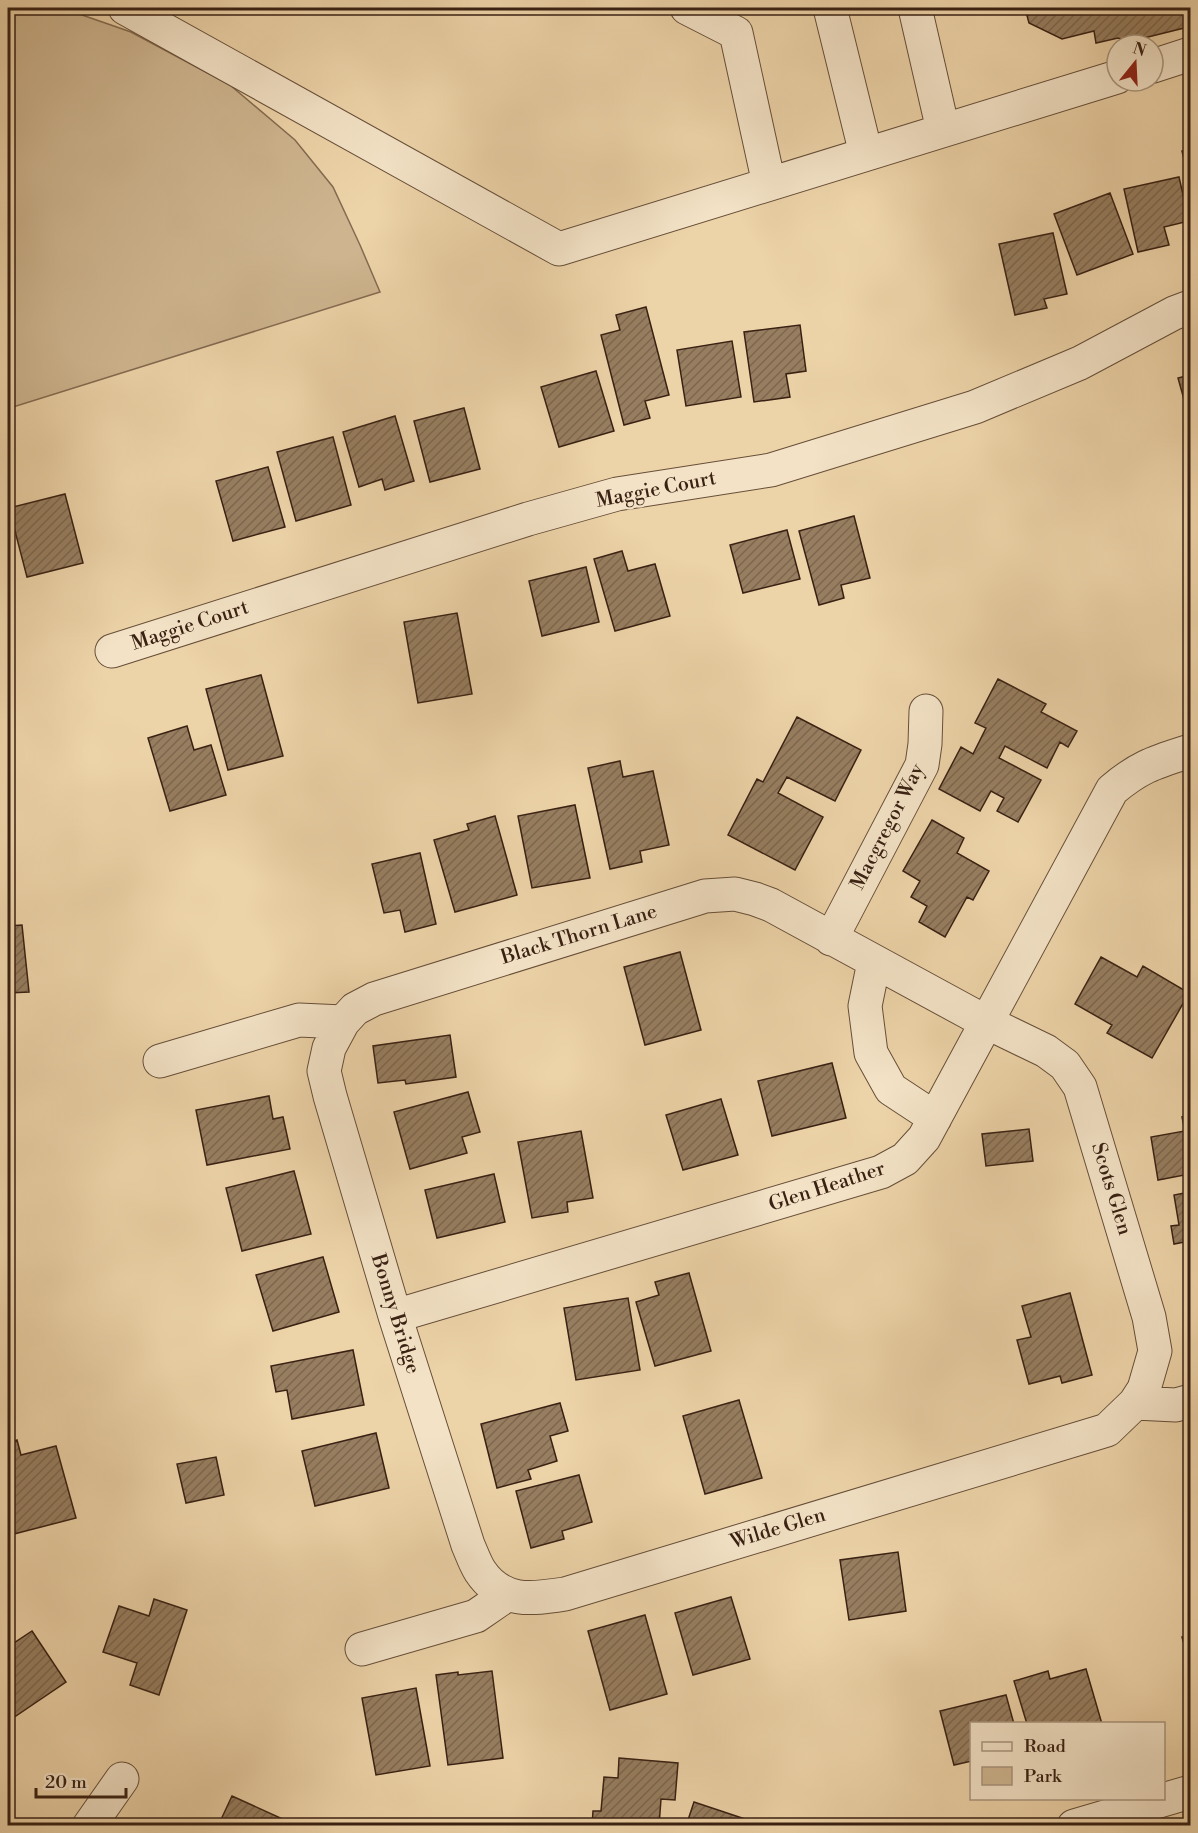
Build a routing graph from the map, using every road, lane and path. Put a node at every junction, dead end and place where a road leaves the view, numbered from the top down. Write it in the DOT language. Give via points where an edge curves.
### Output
graph roads {
  1 [pos="125,8"];
  2 [pos="687,8"];
  3 [pos="830,8"];
  4 [pos="915,8"];
  5 [pos="733,20"];
  6 [pos="1191,54"];
  7 [pos="1165,62"];
  8 [pos="1105,81"];
  9 [pos="943,130"];
  10 [pos="866,154"];
  11 [pos="769,184"];
  12 [pos="1191,307"];
  13 [pos="112,651"];
  14 [pos="926,711"];
  15 [pos="1191,751"];
  16 [pos="831,939"];
  17 [pos="874,962"];
  18 [pos="343,1022"];
  19 [pos="986,1022"];
  20 [pos="160,1061"];
  21 [pos="935,1118"];
  22 [pos="394,1316"];
  23 [pos="1191,1401"];
  24 [pos="1135,1403"];
  25 [pos="508,1594"];
  26 [pos="362,1649"];
  27 [pos="122,1779"];
  28 [pos="1191,1792"];
  29 [pos="1163,1800"];
  30 [pos="1165,1800"];
  31 [pos="89,1826"];
  32 [pos="1074,1826"];
  1 -- 11 [label="street" via="559,249"];
  2 -- 5 [label="street"];
  3 -- 10 [label="street"];
  4 -- 9 [label="street"];
  5 -- 11 [label="street"];
  6 -- 7 [label="street"];
  8 -- 9 [label="street"];
  9 -- 10 [label="street"];
  10 -- 11 [label="street"];
  12 -- 13 [label="street, Maggie Court" via="1080,363 975,407 771,470 617,494 528,519"];
  14 -- 16 [label="street, Macgregor Way" via="922,765"];
  15 -- 19 [label="street, Glen Heather" via="1149,764 1112,790"];
  16 -- 17 [label="street, Black Thorn Lane"];
  16 -- 18 [label="street, Black Thorn Lane" via="755,899 735,894 705,896 396,991 355,1009"];
  17 -- 19 [label="street, Black Thorn Lane"];
  17 -- 21 [label="street" via="865,1006 871,1053 891,1089"];
  18 -- 20 [label="street" via="299,1020"];
  18 -- 22 [label="street, Bonny Bridge" via="329,1048 324,1071"];
  19 -- 21 [label="street, Glen Heather"];
  19 -- 24 [label="street, Scots Glen" via="1046,1051 1065,1065 1080,1087 1149,1317 1155,1351 1144,1389"];
  21 -- 22 [label="street, Glen Heather" via="905,1159 881,1172"];
  22 -- 25 [label="street, Bonny Bridge" via="468,1545 481,1571"];
  23 -- 24 [label="street" via="1176,1405"];
  24 -- 25 [label="street, Wilde Glen" via="1107,1430 565,1594 523,1599"];
  25 -- 26 [label="street" via="476,1616"];
  27 -- 31 [label="street"];
  28 -- 30 [label="street"];
  29 -- 32 [label="street"];
}
